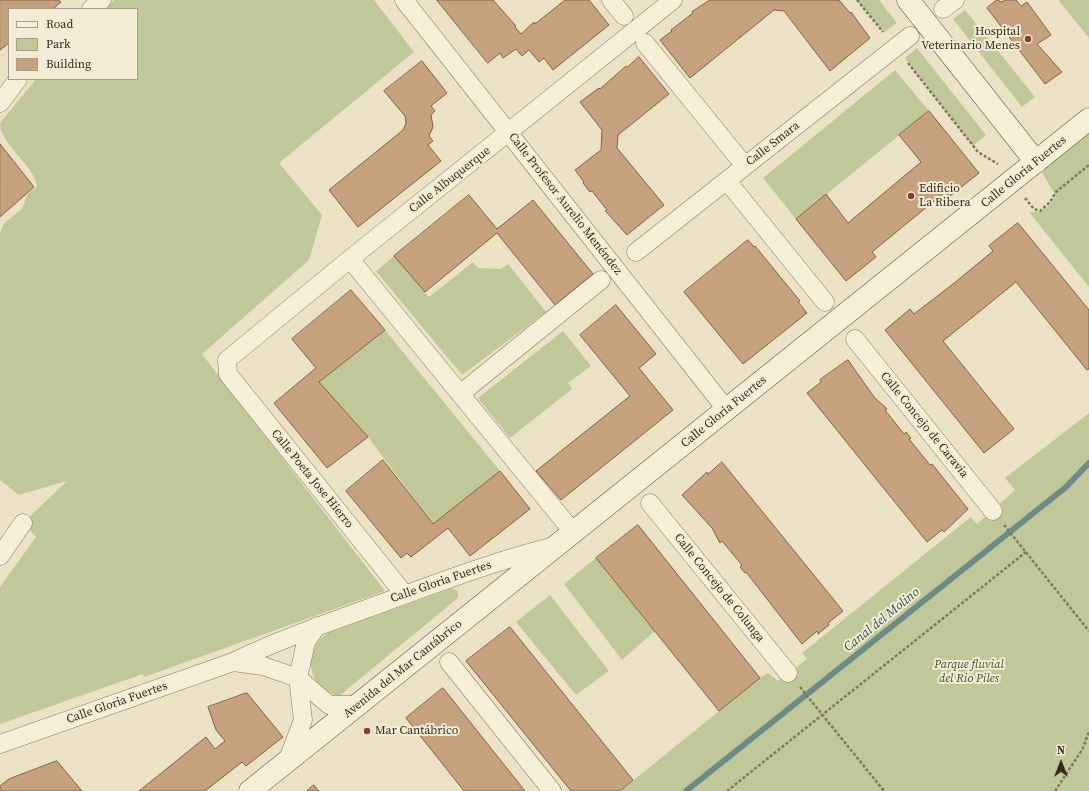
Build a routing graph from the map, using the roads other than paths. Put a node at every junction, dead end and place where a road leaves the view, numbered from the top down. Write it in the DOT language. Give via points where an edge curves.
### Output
graph roads {
  1 [pos="102,0"];
  2 [pos="404,0"];
  3 [pos="611,0"];
  4 [pos="673,0"];
  5 [pos="908,0"];
  6 [pos="92,8"];
  7 [pos="624,16"];
  8 [pos="910,36"];
  9 [pos="645,42"];
  10 [pos="17,80"];
  11 [pos="0,103"];
  12 [pos="1089,120"];
  13 [pos="508,132"];
  14 [pos="1036,162"];
  15 [pos="745,166"];
  16 [pos="727,181"];
  17 [pos="636,252"];
  18 [pos="350,259"];
  19 [pos="601,280"];
  20 [pos="825,302"];
  21 [pos="855,339"];
  22 [pos="227,360"];
  23 [pos="460,394"];
  24 [pos="726,409"];
  25 [pos="650,503"];
  26 [pos="993,510"];
  27 [pos="23,523"];
  28 [pos="573,532"];
  29 [pos="556,546"];
  30 [pos="0,556"];
  31 [pos="405,594"];
  32 [pos="317,626"];
  33 [pos="233,662"];
  34 [pos="449,662"];
  35 [pos="788,673"];
  36 [pos="298,678"];
  37 [pos="358,705"];
  38 [pos="0,744"];
  39 [pos="287,762"];
  40 [pos="250,791"];
  41 [pos="552,791"];
  1 -- 6 [label="street"];
  2 -- 13 [label="street, Calle Profesor Aurelio Menéndez"];
  3 -- 7 [label="street"];
  4 -- 13 [label="street, Calle Albuquerque"];
  5 -- 14 [label="street"];
  8 -- 15 [label="street, Calle Smara"];
  9 -- 15 [label="street"];
  10 -- 11 [label="street"];
  12 -- 14 [label="street, Calle Gloria Fuertes"];
  13 -- 18 [label="street, Calle Albuquerque"];
  13 -- 24 [label="street, Calle Profesor Aurelio Menéndez"];
  14 -- 24 [label="street, Calle Gloria Fuertes"];
  15 -- 16 [label="street, Calle Smara"];
  16 -- 17 [label="street, Calle Smara"];
  16 -- 20 [label="street"];
  18 -- 22 [label="street, Calle Albuquerque"];
  18 -- 23 [label="street"];
  19 -- 23 [label="street"];
  21 -- 26 [label="street, Calle Concejo de Caravia"];
  22 -- 31 [label="street, Calle Poeta Jose Hierro" via="228,374"];
  23 -- 28 [label="street"];
  24 -- 28 [label="street, Calle Gloria Fuertes"];
  25 -- 35 [label="street, Calle Concejo de Colunga"];
  27 -- 30 [label="street"];
  28 -- 29 [label="street, Calle Gloria Fuertes"];
  29 -- 31 [label="street, Calle Gloria Fuertes" via="514,556"];
  29 -- 37 [label="street, Avenida del Mar Cantábrico"];
  31 -- 32 [label="street, Calle Gloria Fuertes"];
  32 -- 33 [label="street, Calle Gloria Fuertes"];
  32 -- 36 [label="street" via="306,642"];
  33 -- 36 [label="street, Calle Gloria Fuertes" via="263,666"];
  33 -- 38 [label="street, Calle Gloria Fuertes"];
  34 -- 41 [label="street"];
  36 -- 37 [label="street, Calle Gloria Fuertes" via="329,705"];
  36 -- 39 [label="street" via="303,720"];
  37 -- 39 [label="street, Avenida del Mar Cantábrico"];
  39 -- 40 [label="street, Avenida del Mar Cantábrico"];
}
